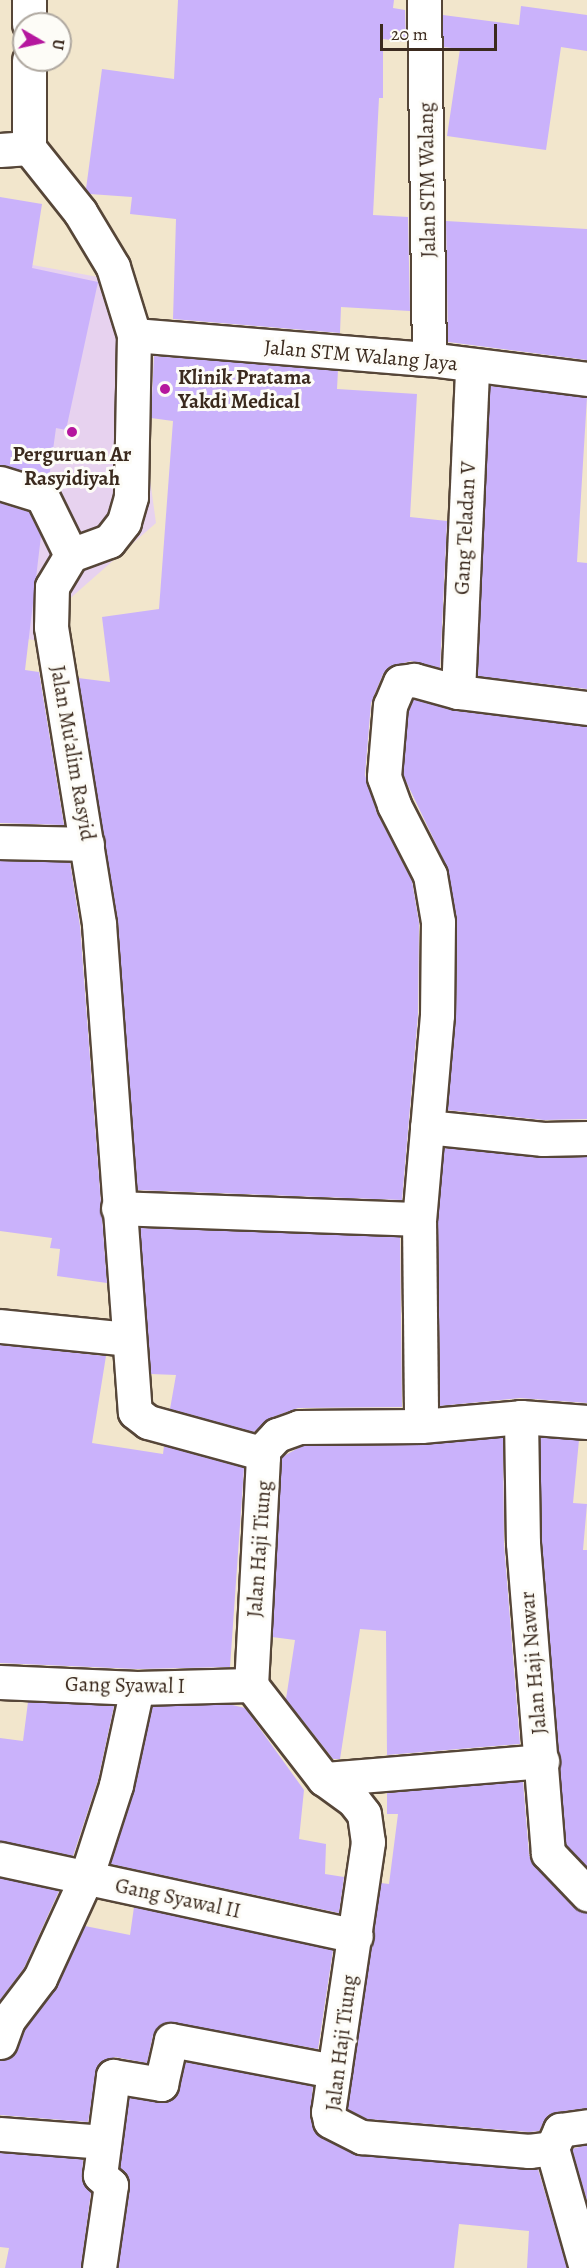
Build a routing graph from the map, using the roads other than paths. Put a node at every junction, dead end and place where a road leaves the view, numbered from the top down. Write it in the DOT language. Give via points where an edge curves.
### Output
graph roads {
  1 [pos="424,0"];
  2 [pos="27,72"];
  3 [pos="15,149"];
  4 [pos="134,335"];
  5 [pos="429,359"];
  6 [pos="472,365"];
  7 [pos="587,379"];
  8 [pos="0,483"];
  9 [pos="71,555"];
  10 [pos="458,692"];
  11 [pos="587,708"];
  12 [pos="0,842"];
  13 [pos="87,844"];
  14 [pos="427,1127"];
  15 [pos="587,1138"];
  16 [pos="118,1208"];
  17 [pos="419,1219"];
  18 [pos="0,1326"];
  19 [pos="128,1339"];
  20 [pos="521,1417"];
  21 [pos="587,1422"];
  22 [pos="421,1426"];
  23 [pos="260,1454"];
  24 [pos="0,1682"];
  25 [pos="251,1685"];
  26 [pos="137,1688"];
  27 [pos="542,1761"];
  28 [pos="324,1779"];
  29 [pos="0,1859"];
  30 [pos="86,1878"];
  31 [pos="587,1894"];
  32 [pos="356,1936"];
  33 [pos="0,2042"];
  34 [pos="334,2071"];
  35 [pos="587,2126"];
  36 [pos="0,2134"];
  37 [pos="105,2142"];
  38 [pos="552,2148"];
  39 [pos="99,2268"];
  40 [pos="586,2268"];
  1 -- 5 [label="street, Jalan STM Walang"];
  2 -- 3 [label="street"];
  3 -- 4 [label="street" via="80,212 113,267"];
  4 -- 5 [label="street, Jalan STM Walang Jaya"];
  4 -- 9 [label="street" via="132,497 123,522 110,541"];
  5 -- 6 [label="street, Jalan STM Walang Jaya"];
  6 -- 7 [label="street, Jalan STM Walang Jaya"];
  6 -- 10 [label="street, Gang Teladan V"];
  8 -- 9 [label="street" via="42,496"];
  9 -- 13 [label="street, Jalan Mu'alim Rasyid" via="52,587 51,627"];
  10 -- 11 [label="street"];
  10 -- 14 [label="street" via="414,680 400,682 394,690 385,732 384,777 394,806 429,874 438,922 437,1015"];
  12 -- 13 [label="street"];
  13 -- 16 [label="street, Jalan Mu'alim Rasyid" via="99,924"];
  14 -- 15 [label="street" via="543,1139"];
  14 -- 17 [label="street"];
  16 -- 17 [label="street"];
  16 -- 19 [label="street, Jalan Haji Tiung"];
  17 -- 22 [label="street"];
  18 -- 19 [label="street"];
  19 -- 23 [label="street, Jalan Haji Tiung" via="135,1412 148,1422"];
  20 -- 21 [label="street"];
  20 -- 22 [label="street"];
  20 -- 27 [label="street, Jalan Haji Nawar" via="523,1543"];
  22 -- 23 [label="street" via="299,1427 277,1435"];
  23 -- 25 [label="street, Jalan Haji Tiung" via="264,1470"];
  24 -- 26 [label="street, Gang Syawal I"];
  25 -- 26 [label="street, Gang Syawal I"];
  25 -- 28 [label="street, Jalan Haji Tiung"];
  26 -- 30 [label="street" via="116,1785"];
  27 -- 28 [label="street"];
  27 -- 31 [label="street, Jalan Haji Nawar" via="548,1853"];
  28 -- 32 [label="street, Jalan Haji Tiung" via="354,1801 367,1825"];
  29 -- 30 [label="street, Gang Syawal II"];
  30 -- 32 [label="street, Gang Syawal II"];
  30 -- 33 [label="street" via="40,1978 8,2020"];
  32 -- 34 [label="street, Jalan Haji Tiung"];
  34 -- 37 [label="street" via="171,2040 161,2084 113,2076"];
  34 -- 38 [label="street, Jalan Haji Tiung" via="330,2121 348,2133 529,2151"];
  35 -- 38 [label="street" via="560,2130"];
  36 -- 37 [label="street"];
  37 -- 39 [label="street" via="100,2175 111,2186"];
  38 -- 40 [label="street"];
}
